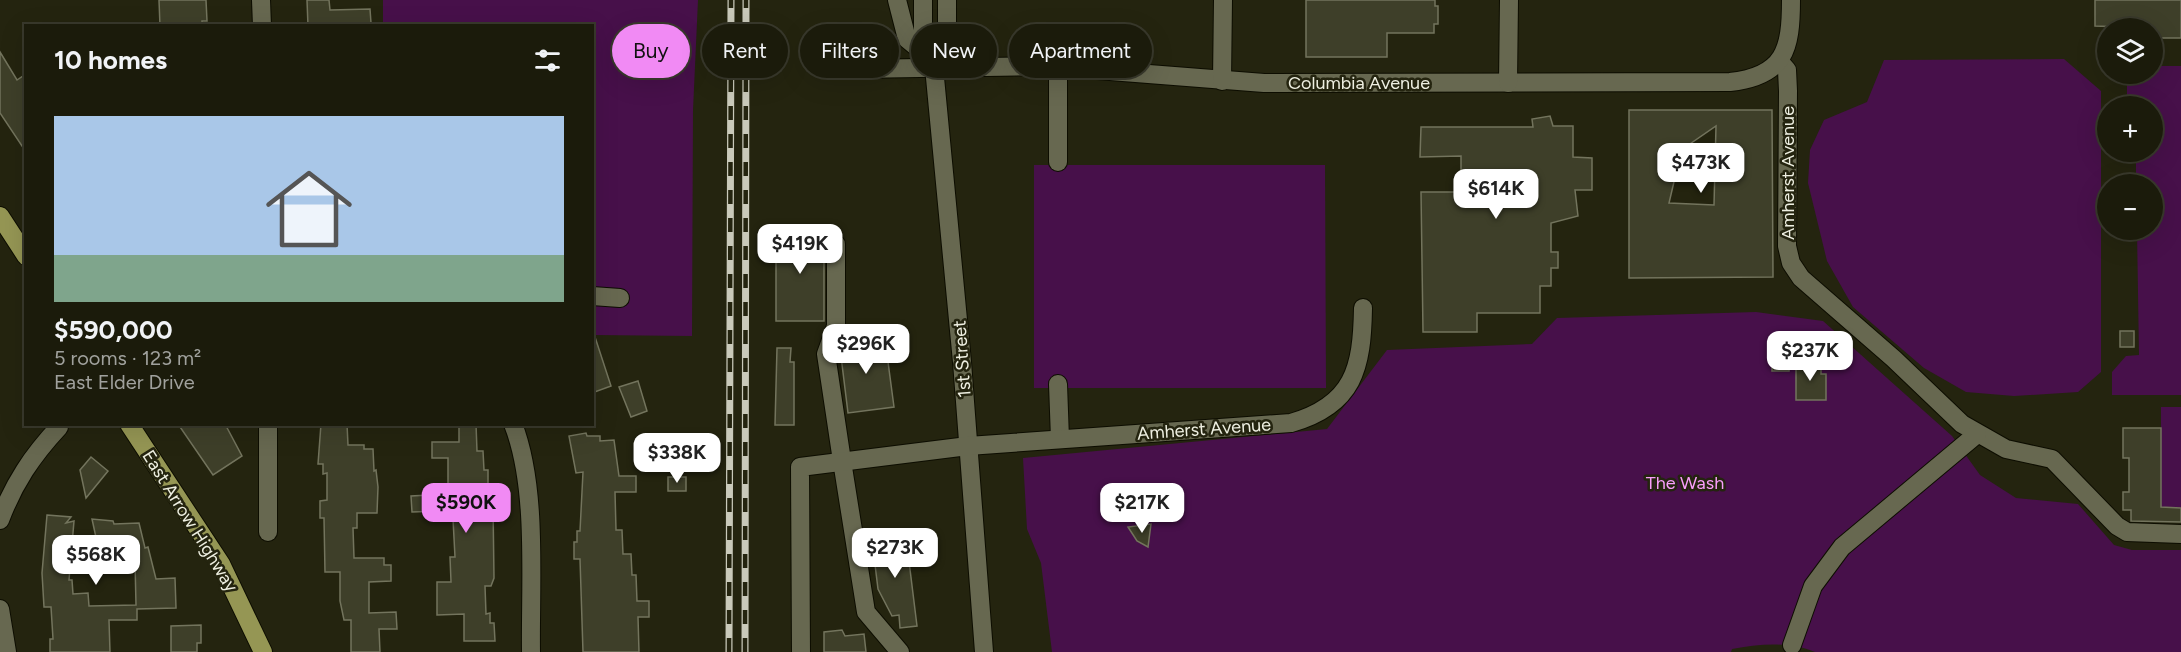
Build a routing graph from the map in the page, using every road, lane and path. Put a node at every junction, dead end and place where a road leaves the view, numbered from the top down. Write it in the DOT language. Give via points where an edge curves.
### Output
graph roads {
  1 [pos="261,0"];
  2 [pos="897,0"];
  3 [pos="923,0"];
  4 [pos="947,0"];
  5 [pos="1223,0"];
  6 [pos="1509,0"];
  7 [pos="1791,0"];
  8 [pos="262,24"];
  9 [pos="923,24"];
  10 [pos="947,24"];
  11 [pos="911,43"];
  12 [pos="1780,62"];
  13 [pos="1152,75"];
  14 [pos="934,78"];
  15 [pos="1058,78"];
  16 [pos="1222,81"];
  17 [pos="1508,83"];
  18 [pos="1058,162"];
  19 [pos="0,216"];
  20 [pos="836,244"];
  21 [pos="24,253"];
  22 [pos="594,296"];
  23 [pos="620,298"];
  24 [pos="1363,308"];
  25 [pos="1058,384"];
  26 [pos="130,426"];
  27 [pos="268,426"];
  28 [pos="514,426"];
  29 [pos="60,427"];
  30 [pos="1977,434"];
  31 [pos="1060,439"];
  32 [pos="968,446"];
  33 [pos="842,461"];
  34 [pos="0,520"];
  35 [pos="268,532"];
  36 [pos="2181,534"];
  37 [pos="0,609"];
  38 [pos="1792,645"];
  39 [pos="7,652"];
  40 [pos="263,652"];
  41 [pos="531,652"];
  42 [pos="801,652"];
  43 [pos="900,652"];
  44 [pos="984,652"];
  1 -- 8 [label="street"];
  2 -- 11 [label="street"];
  3 -- 9 [label="street, 1st Street"];
  4 -- 10 [label="street, 1st Street"];
  5 -- 16 [label="street"];
  6 -- 17 [label="street"];
  7 -- 12 [label="street" via="1791,33"];
  12 -- 17 [label="street, Columbia Avenue" via="1759,75 1730,82"];
  12 -- 30 [label="street, Amherst Avenue" via="1787,70 1787,246 1791,263 1801,278"];
  13 -- 16 [label="street, Columbia Avenue"];
  14 -- 32 [label="street, 1st Street" via="956,282"];
  15 -- 18 [label="street"];
  16 -- 17 [label="street, Columbia Avenue"];
  19 -- 21 [label="main road"];
  20 -- 33 [label="street" via="836,326 826,354"];
  22 -- 23 [label="street"];
  24 -- 31 [label="street, Amherst Avenue" via="1362,346 1352,380 1327,409 1309,418 1291,423"];
  25 -- 31 [label="street"];
  26 -- 40 [label="main road, East Arrow Highway" via="221,564"];
  27 -- 35 [label="street"];
  28 -- 41 [label="street" via="523,448 528,479"];
  29 -- 34 [label="street" via="36,451 14,486"];
  30 -- 36 [label="street, Amherst Avenue" via="2006,449 2052,459 2127,532"];
  30 -- 38 [label="street" via="1842,547 1813,585"];
  31 -- 32 [label="street, Amherst Avenue"];
  32 -- 33 [label="street, Amherst Avenue"];
  32 -- 44 [label="street, 1st Street"];
  33 -- 42 [label="street, Amherst Avenue" via="800,467"];
  33 -- 43 [label="street" via="866,612"];
  37 -- 39 [label="street"];
}
